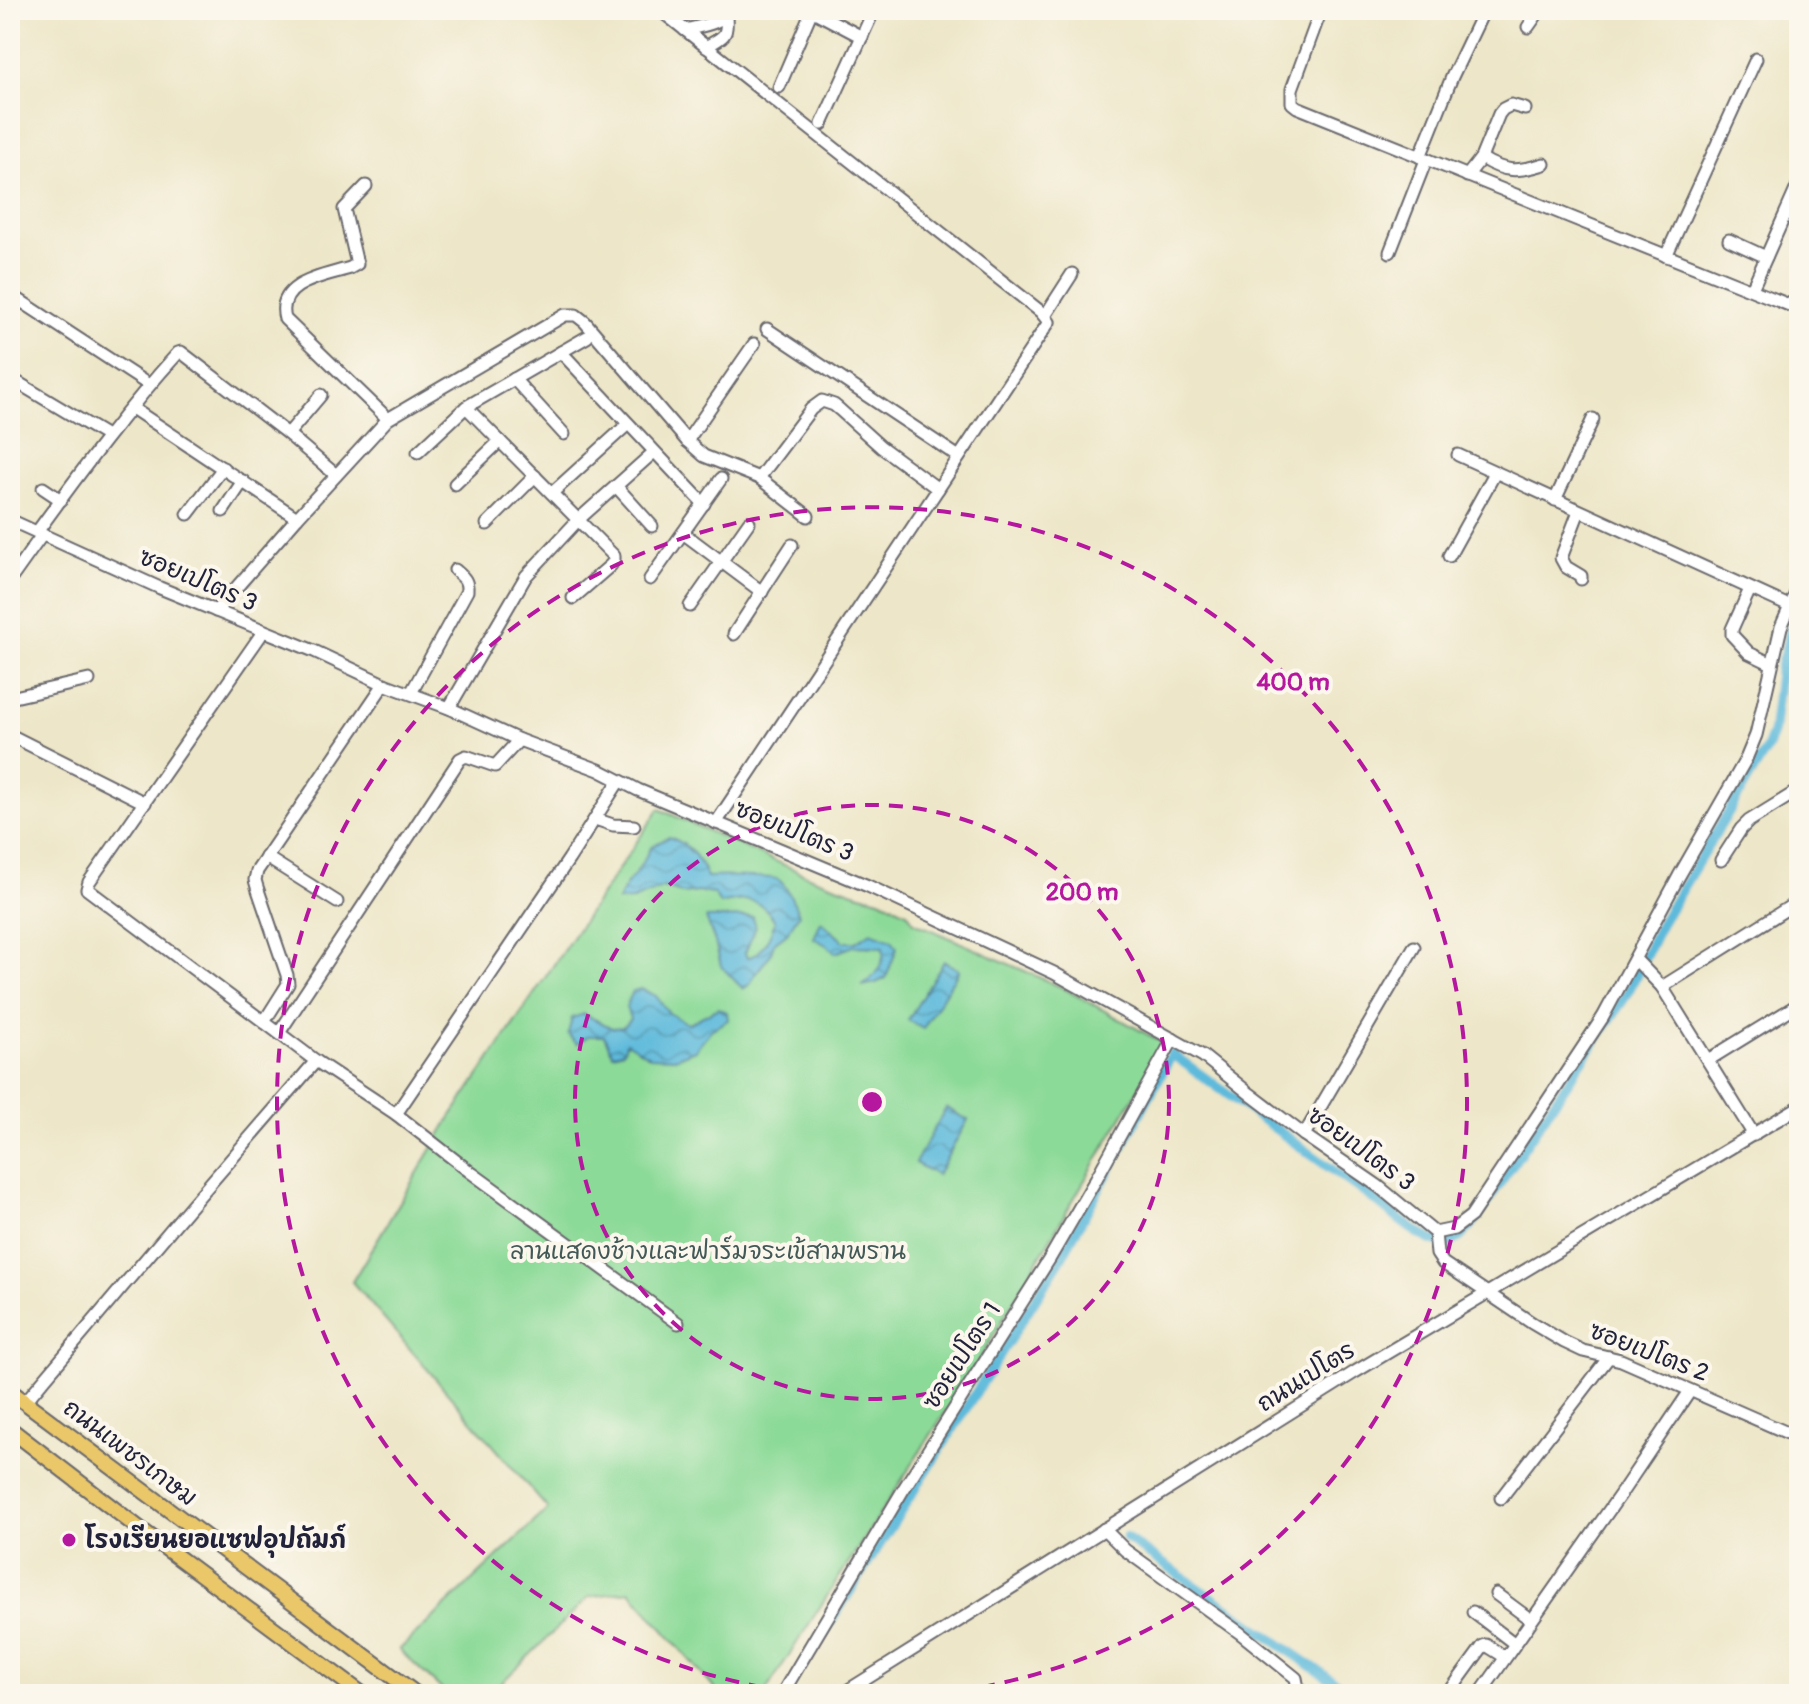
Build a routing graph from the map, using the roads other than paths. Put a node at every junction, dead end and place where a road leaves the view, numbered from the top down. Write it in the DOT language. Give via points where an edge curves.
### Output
graph roads {
  1 [pos="660,10"];
  2 [pos="812,10"];
  3 [pos="874,10"];
  4 [pos="1321,10"];
  5 [pos="1484,10"];
  6 [pos="1540,10"];
  7 [pos="728,13"];
  8 [pos="1528,27"];
  9 [pos="685,30"];
  10 [pos="862,37"];
  11 [pos="706,47"];
  12 [pos="1756,59"];
  13 [pos="779,87"];
  14 [pos="1525,109"];
  15 [pos="822,124"];
  16 [pos="1423,158"];
  17 [pos="1481,158"];
  18 [pos="1544,164"];
  19 [pos="1467,176"];
  20 [pos="1799,183"];
  21 [pos="366,186"];
  22 [pos="1729,240"];
  23 [pos="1390,252"];
  24 [pos="1666,256"];
  25 [pos="1766,257"];
  26 [pos="1072,274"];
  27 [pos="1752,289"];
  28 [pos="10,294"];
  29 [pos="1799,309"];
  30 [pos="1045,316"];
  31 [pos="767,329"];
  32 [pos="587,337"];
  33 [pos="754,344"];
  34 [pos="561,352"];
  35 [pos="10,378"];
  36 [pos="514,379"];
  37 [pos="149,385"];
  38 [pos="321,395"];
  39 [pos="466,407"];
  40 [pos="132,408"];
  41 [pos="388,419"];
  42 [pos="1593,419"];
  43 [pos="628,424"];
  44 [pos="288,434"];
  45 [pos="564,434"];
  46 [pos="107,436"];
  47 [pos="500,441"];
  48 [pos="687,441"];
  49 [pos="418,452"];
  50 [pos="654,452"];
  51 [pos="1458,455"];
  52 [pos="959,457"];
  53 [pos="223,468"];
  54 [pos="1495,473"];
  55 [pos="336,475"];
  56 [pos="535,476"];
  57 [pos="759,478"];
  58 [pos="721,479"];
  59 [pos="243,481"];
  60 [pos="455,484"];
  61 [pos="616,486"];
  62 [pos="43,488"];
  63 [pos="938,489"];
  64 [pos="552,493"];
  65 [pos="61,500"];
  66 [pos="1555,500"];
  67 [pos="704,504"];
  68 [pos="223,511"];
  69 [pos="1579,511"];
  70 [pos="188,514"];
  71 [pos="808,516"];
  72 [pos="297,518"];
  73 [pos="10,520"];
  74 [pos="578,520"];
  75 [pos="749,522"];
  76 [pos="487,524"];
  77 [pos="652,526"];
  78 [pos="683,533"];
  79 [pos="40,534"];
  80 [pos="792,545"];
  81 [pos="1449,556"];
  82 [pos="722,562"];
  83 [pos="455,570"];
  84 [pos="650,579"];
  85 [pos="1581,579"];
  86 [pos="10,580"];
  87 [pos="1799,586"];
  88 [pos="1750,589"];
  89 [pos="762,592"];
  90 [pos="573,598"];
  91 [pos="690,606"];
  92 [pos="1789,606"];
  93 [pos="216,611"];
  94 [pos="263,632"];
  95 [pos="734,634"];
  96 [pos="1772,664"];
  97 [pos="89,680"];
  98 [pos="384,684"];
  99 [pos="411,693"];
  100 [pos="10,698"];
  101 [pos="449,708"];
  102 [pos="10,735"];
  103 [pos="519,740"];
  104 [pos="619,781"];
  105 [pos="1799,790"];
  106 [pos="145,803"];
  107 [pos="595,819"];
  108 [pos="716,823"];
  109 [pos="634,826"];
  110 [pos="266,857"];
  111 [pos="1721,860"];
  112 [pos="1799,901"];
  113 [pos="337,902"];
  114 [pos="1414,947"];
  115 [pos="1642,965"];
  116 [pos="1662,987"];
  117 [pos="1799,1004"];
  118 [pos="264,1022"];
  119 [pos="279,1033"];
  120 [pos="1173,1039"];
  121 [pos="1708,1060"];
  122 [pos="316,1061"];
  123 [pos="1799,1107"];
  124 [pos="396,1114"];
  125 [pos="1304,1135"];
  126 [pos="1754,1135"];
  127 [pos="1434,1236"];
  128 [pos="1489,1294"];
  129 [pos="678,1323"];
  130 [pos="1609,1357"];
  131 [pos="10,1391"];
  132 [pos="1690,1391"];
  133 [pos="25,1402"];
  134 [pos="10,1429"];
  135 [pos="1799,1438"];
  136 [pos="1501,1498"];
  137 [pos="1104,1529"];
  138 [pos="1496,1594"];
  139 [pos="1473,1612"];
  140 [pos="1531,1620"];
  141 [pos="1515,1644"];
  142 [pos="1505,1657"];
  143 [pos="362,1694"];
  144 [pos="416,1694"];
  145 [pos="782,1694"];
  146 [pos="842,1694"];
  147 [pos="1299,1694"];
  148 [pos="1448,1694"];
  149 [pos="1480,1694"];
  1 -- 9 [label="street"];
  2 -- 10 [label="street"];
  2 -- 13 [label="street"];
  3 -- 10 [label="street"];
  4 -- 16 [label="street" via="1292,89 1292,103"];
  5 -- 16 [label="street" via="1452,77"];
  6 -- 8 [label="street"];
  7 -- 9 [label="street"];
  7 -- 11 [label="street" via="726,35"];
  9 -- 11 [label="street"];
  10 -- 15 [label="street"];
  11 -- 30 [label="street"];
  12 -- 24 [label="street"];
  14 -- 17 [label="street" via="1511,105 1501,111"];
  16 -- 19 [label="street"];
  16 -- 23 [label="street"];
  17 -- 18 [label="street" via="1517,171"];
  17 -- 19 [label="street"];
  19 -- 24 [label="street"];
  20 -- 25 [label="street"];
  21 -- 41 [label="street" via="343,211 357,264 293,289 283,309 285,319"];
  22 -- 25 [label="street"];
  24 -- 27 [label="street"];
  25 -- 27 [label="street"];
  26 -- 30 [label="street"];
  27 -- 29 [label="street"];
  28 -- 37 [label="street"];
  30 -- 52 [label="street" via="1049,324"];
  31 -- 52 [label="street"];
  32 -- 34 [label="street"];
  33 -- 48 [label="street"];
  34 -- 36 [label="street"];
  34 -- 43 [label="street"];
  35 -- 46 [label="street"];
  36 -- 39 [label="street"];
  36 -- 45 [label="street"];
  37 -- 40 [label="street"];
  37 -- 44 [label="street" via="183,352"];
  38 -- 44 [label="street"];
  39 -- 47 [label="street"];
  39 -- 49 [label="street"];
  40 -- 46 [label="street"];
  40 -- 53 [label="street"];
  41 -- 48 [label="street" via="565,315 576,315"];
  41 -- 55 [label="street"];
  42 -- 66 [label="street"];
  43 -- 50 [label="street"];
  43 -- 64 [label="street"];
  44 -- 55 [label="street"];
  46 -- 65 [label="street"];
  47 -- 56 [label="street"];
  47 -- 60 [label="street"];
  48 -- 57 [label="street" via="704,456"];
  50 -- 61 [label="street"];
  50 -- 67 [label="street"];
  51 -- 54 [label="street"];
  52 -- 63 [label="street"];
  53 -- 59 [label="street"];
  53 -- 70 [label="street"];
  54 -- 66 [label="street"];
  54 -- 81 [label="street"];
  55 -- 72 [label="street"];
  56 -- 64 [label="street"];
  56 -- 76 [label="street"];
  57 -- 63 [label="street" via="822,401 834,405"];
  57 -- 71 [label="street"];
  58 -- 67 [label="street"];
  59 -- 68 [label="street"];
  59 -- 72 [label="street"];
  61 -- 74 [label="street"];
  61 -- 77 [label="street"];
  62 -- 65 [label="street"];
  63 -- 108 [label="street"];
  64 -- 74 [label="street"];
  65 -- 79 [label="street"];
  66 -- 69 [label="street"];
  67 -- 78 [label="street"];
  69 -- 85 [label="street" via="1561,558"];
  69 -- 88 [label="street"];
  72 -- 93 [label="street"];
  73 -- 79 [label="street, ซอยเปโตร 3"];
  74 -- 90 [label="street" via="614,560"];
  74 -- 101 [label="street" via="526,576"];
  75 -- 82 [label="street"];
  78 -- 82 [label="street"];
  78 -- 84 [label="street"];
  79 -- 86 [label="street"];
  79 -- 93 [label="street, ซอยเปโตร 3"];
  80 -- 89 [label="street"];
  82 -- 89 [label="street"];
  82 -- 91 [label="street"];
  83 -- 99 [label="street" via="466,579 467,591"];
  87 -- 92 [label="street"];
  88 -- 92 [label="street"];
  88 -- 96 [label="street" via="1732,635 1749,653"];
  89 -- 95 [label="street"];
  92 -- 96 [label="street"];
  93 -- 94 [label="street, ซอยเปโตร 3"];
  94 -- 98 [label="street, ซอยเปโตร 3"];
  94 -- 106 [label="street"];
  96 -- 115 [label="street" via="1746,759 1679,876"];
  97 -- 100 [label="street"];
  98 -- 99 [label="street, ซอยเปโตร 3"];
  98 -- 110 [label="street"];
  99 -- 101 [label="street, ซอยเปโตร 3"];
  101 -- 103 [label="street, ซอยเปโตร 3"];
  102 -- 106 [label="street"];
  103 -- 104 [label="street, ซอยเปโตร 3"];
  103 -- 119 [label="street" via="495,766 466,756 460,759"];
  104 -- 107 [label="street"];
  104 -- 108 [label="street, ซอยเปโตร 3"];
  105 -- 111 [label="street" via="1749,821"];
  106 -- 118 [label="street" via="87,889"];
  107 -- 109 [label="street"];
  107 -- 124 [label="street"];
  108 -- 120 [label="street, ซอยเปโตร 3" via="1040,966"];
  110 -- 113 [label="street"];
  110 -- 118 [label="street" via="255,880 288,984"];
  112 -- 116 [label="street"];
  114 -- 125 [label="street"];
  115 -- 116 [label="street"];
  115 -- 127 [label="street" via="1613,997 1471,1216"];
  116 -- 121 [label="street"];
  117 -- 121 [label="street"];
  118 -- 119 [label="street"];
  119 -- 122 [label="street"];
  120 -- 125 [label="street, ซอยเปโตร 3" via="1203,1056"];
  120 -- 145 [label="street, ซอยเปโตร 1" via="1050,1258"];
  121 -- 126 [label="street"];
  122 -- 124 [label="street"];
  122 -- 133 [label="street"];
  123 -- 126 [label="street, ถนนเปโตร"];
  124 -- 129 [label="street"];
  125 -- 127 [label="street, ซอยเปโตร 3" via="1378,1186"];
  126 -- 128 [label="street, ถนนเปโตร"];
  127 -- 128 [label="street" via="1437,1254 1449,1268"];
  128 -- 130 [label="street, ซอยเปโตร 2" via="1564,1342"];
  128 -- 137 [label="street, ถนนเปโตร"];
  130 -- 132 [label="street, ซอยเปโตร 2"];
  130 -- 136 [label="street"];
  131 -- 133 [label="main road, ถนนเพชรเกษม"];
  132 -- 135 [label="street, ซอยเปโตร 2"];
  132 -- 140 [label="street"];
  133 -- 144 [label="main road, ถนนเพชรเกษม"];
  134 -- 143 [label="main road"];
  137 -- 146 [label="street, ถนนเปโตร"];
  137 -- 147 [label="street" via="1296,1678"];
  138 -- 140 [label="street"];
  139 -- 141 [label="street"];
  140 -- 141 [label="street"];
  141 -- 142 [label="street"];
  142 -- 148 [label="street" via="1483,1646"];
  142 -- 149 [label="street"];
}
